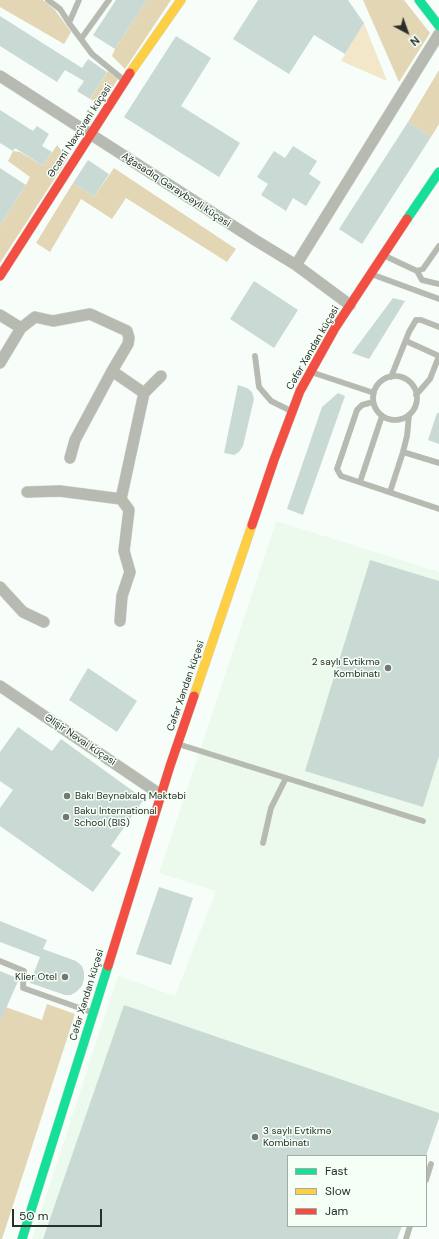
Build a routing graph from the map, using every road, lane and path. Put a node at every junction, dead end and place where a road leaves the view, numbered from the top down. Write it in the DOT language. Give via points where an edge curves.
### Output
graph roads {
  1 [pos="48,0"];
  2 [pos="79,0"];
  3 [pos="109,0"];
  4 [pos="181,0"];
  5 [pos="419,0"];
  6 [pos="69,23"];
  7 [pos="439,26"];
  8 [pos="439,34"];
  9 [pos="81,39"];
  10 [pos="0,76"];
  11 [pos="125,81"];
  12 [pos="90,135"];
  13 [pos="439,172"];
  14 [pos="439,246"];
  15 [pos="383,255"];
  16 [pos="296,265"];
  17 [pos="417,270"];
  18 [pos="370,274"];
  19 [pos="0,276"];
  20 [pos="439,284"];
  21 [pos="439,299"];
  22 [pos="350,305"];
  23 [pos="0,316"];
  24 [pos="439,327"];
  25 [pos="21,328"];
  26 [pos="406,341"];
  27 [pos="255,356"];
  28 [pos="439,356"];
  29 [pos="0,363"];
  30 [pos="112,371"];
  31 [pos="311,372"];
  32 [pos="160,376"];
  33 [pos="391,377"];
  34 [pos="144,393"];
  35 [pos="374,393"];
  36 [pos="416,395"];
  37 [pos="373,402"];
  38 [pos="291,412"];
  39 [pos="409,415"];
  40 [pos="382,416"];
  41 [pos="403,452"];
  42 [pos="70,458"];
  43 [pos="439,463"];
  44 [pos="360,482"];
  45 [pos="27,492"];
  46 [pos="390,492"];
  47 [pos="120,499"];
  48 [pos="439,509"];
  49 [pos="0,587"];
  50 [pos="120,621"];
  51 [pos="44,622"];
  52 [pos="0,686"];
  53 [pos="178,744"];
  54 [pos="286,778"];
  55 [pos="161,795"];
  56 [pos="423,821"];
  57 [pos="263,843"];
  58 [pos="0,961"];
  59 [pos="93,1013"];
  60 [pos="431,1164"];
  61 [pos="427,1177"];
  62 [pos="410,1227"];
  63 [pos="22,1239"];
  64 [pos="406,1239"];
  1 -- 6 [label="lane" via="60,9"];
  2 -- 6 [label="lane"];
  3 -- 9 [label="lane"];
  4 -- 11 [label="main road, Əcəmi Naxçivani küçəsi"];
  5 -- 7 [label="main road"];
  6 -- 9 [label="lane"];
  8 -- 16 [label="street"];
  9 -- 11 [label="lane" via="92,54"];
  10 -- 12 [label="street, Ağasadıq Gəraybəyli küçəsi"];
  11 -- 12 [label="main road, Əcəmi Naxçivani küçəsi"];
  12 -- 16 [label="street, Ağasadıq Gəraybəyli küçəsi"];
  12 -- 19 [label="main road, Əcəmi Naxçivani küçəsi"];
  13 -- 15 [label="main road, Cəfər Xəndan küçəsi"];
  14 -- 17 [label="lane" via="423,269"];
  15 -- 17 [label="lane"];
  15 -- 18 [label="main road, Cəfər Xəndan küçəsi"];
  16 -- 22 [label="street, Ağasadıq Gəraybəyli küçəsi"];
  17 -- 20 [label="lane" via="422,280"];
  18 -- 21 [label="lane"];
  18 -- 22 [label="main road, Cəfər Xəndan küçəsi"];
  22 -- 31 [label="main road, Cəfər Xəndan küçəsi"];
  23 -- 25 [label="street"];
  24 -- 26 [label="lane" via="416,320"];
  25 -- 29 [label="street"];
  25 -- 30 [label="street" via="35,317 53,321 90,314 127,331 128,344"];
  26 -- 28 [label="lane"];
  26 -- 33 [label="lane"];
  27 -- 38 [label="lane" via="259,387 271,401"];
  28 -- 36 [label="lane" via="430,379"];
  30 -- 34 [label="street"];
  30 -- 42 [label="street" via="76,440"];
  31 -- 35 [label="lane"];
  31 -- 38 [label="main road, Cəfər Xəndan küçəsi"];
  32 -- 34 [label="street"];
  33 -- 35 [label="lane" via="381,382"];
  33 -- 36 [label="lane" via="407,380 412,384"];
  34 -- 47 [label="street"];
  35 -- 37 [label="lane"];
  36 -- 39 [label="lane" via="415,406"];
  37 -- 40 [label="lane"];
  37 -- 44 [label="lane" via="362,405 357,410 337,469 341,476"];
  38 -- 53 [label="main road, Cəfər Xəndan küçəsi"];
  39 -- 40 [label="lane" via="399,420"];
  39 -- 41 [label="lane"];
  40 -- 44 [label="lane"];
  41 -- 43 [label="lane"];
  41 -- 46 [label="lane"];
  44 -- 46 [label="lane"];
  45 -- 47 [label="street" via="60,491"];
  46 -- 48 [label="lane"];
  47 -- 50 [label="street" via="129,510 124,551 130,572 122,596"];
  49 -- 51 [label="street" via="23,612"];
  52 -- 55 [label="street, Əlişir Nəvai küçəsi"];
  53 -- 54 [label="lane"];
  53 -- 55 [label="main road, Cəfər Xəndan küçəsi"];
  54 -- 56 [label="lane"];
  54 -- 57 [label="lane" via="272,808"];
  55 -- 59 [label="main road, Cəfər Xəndan küçəsi"];
  58 -- 59 [label="lane" via="24,971 23,988"];
  59 -- 63 [label="main road, Cəfər Xəndan küçəsi"];
  60 -- 61 [label="lane"];
  62 -- 64 [label="lane"];
}
